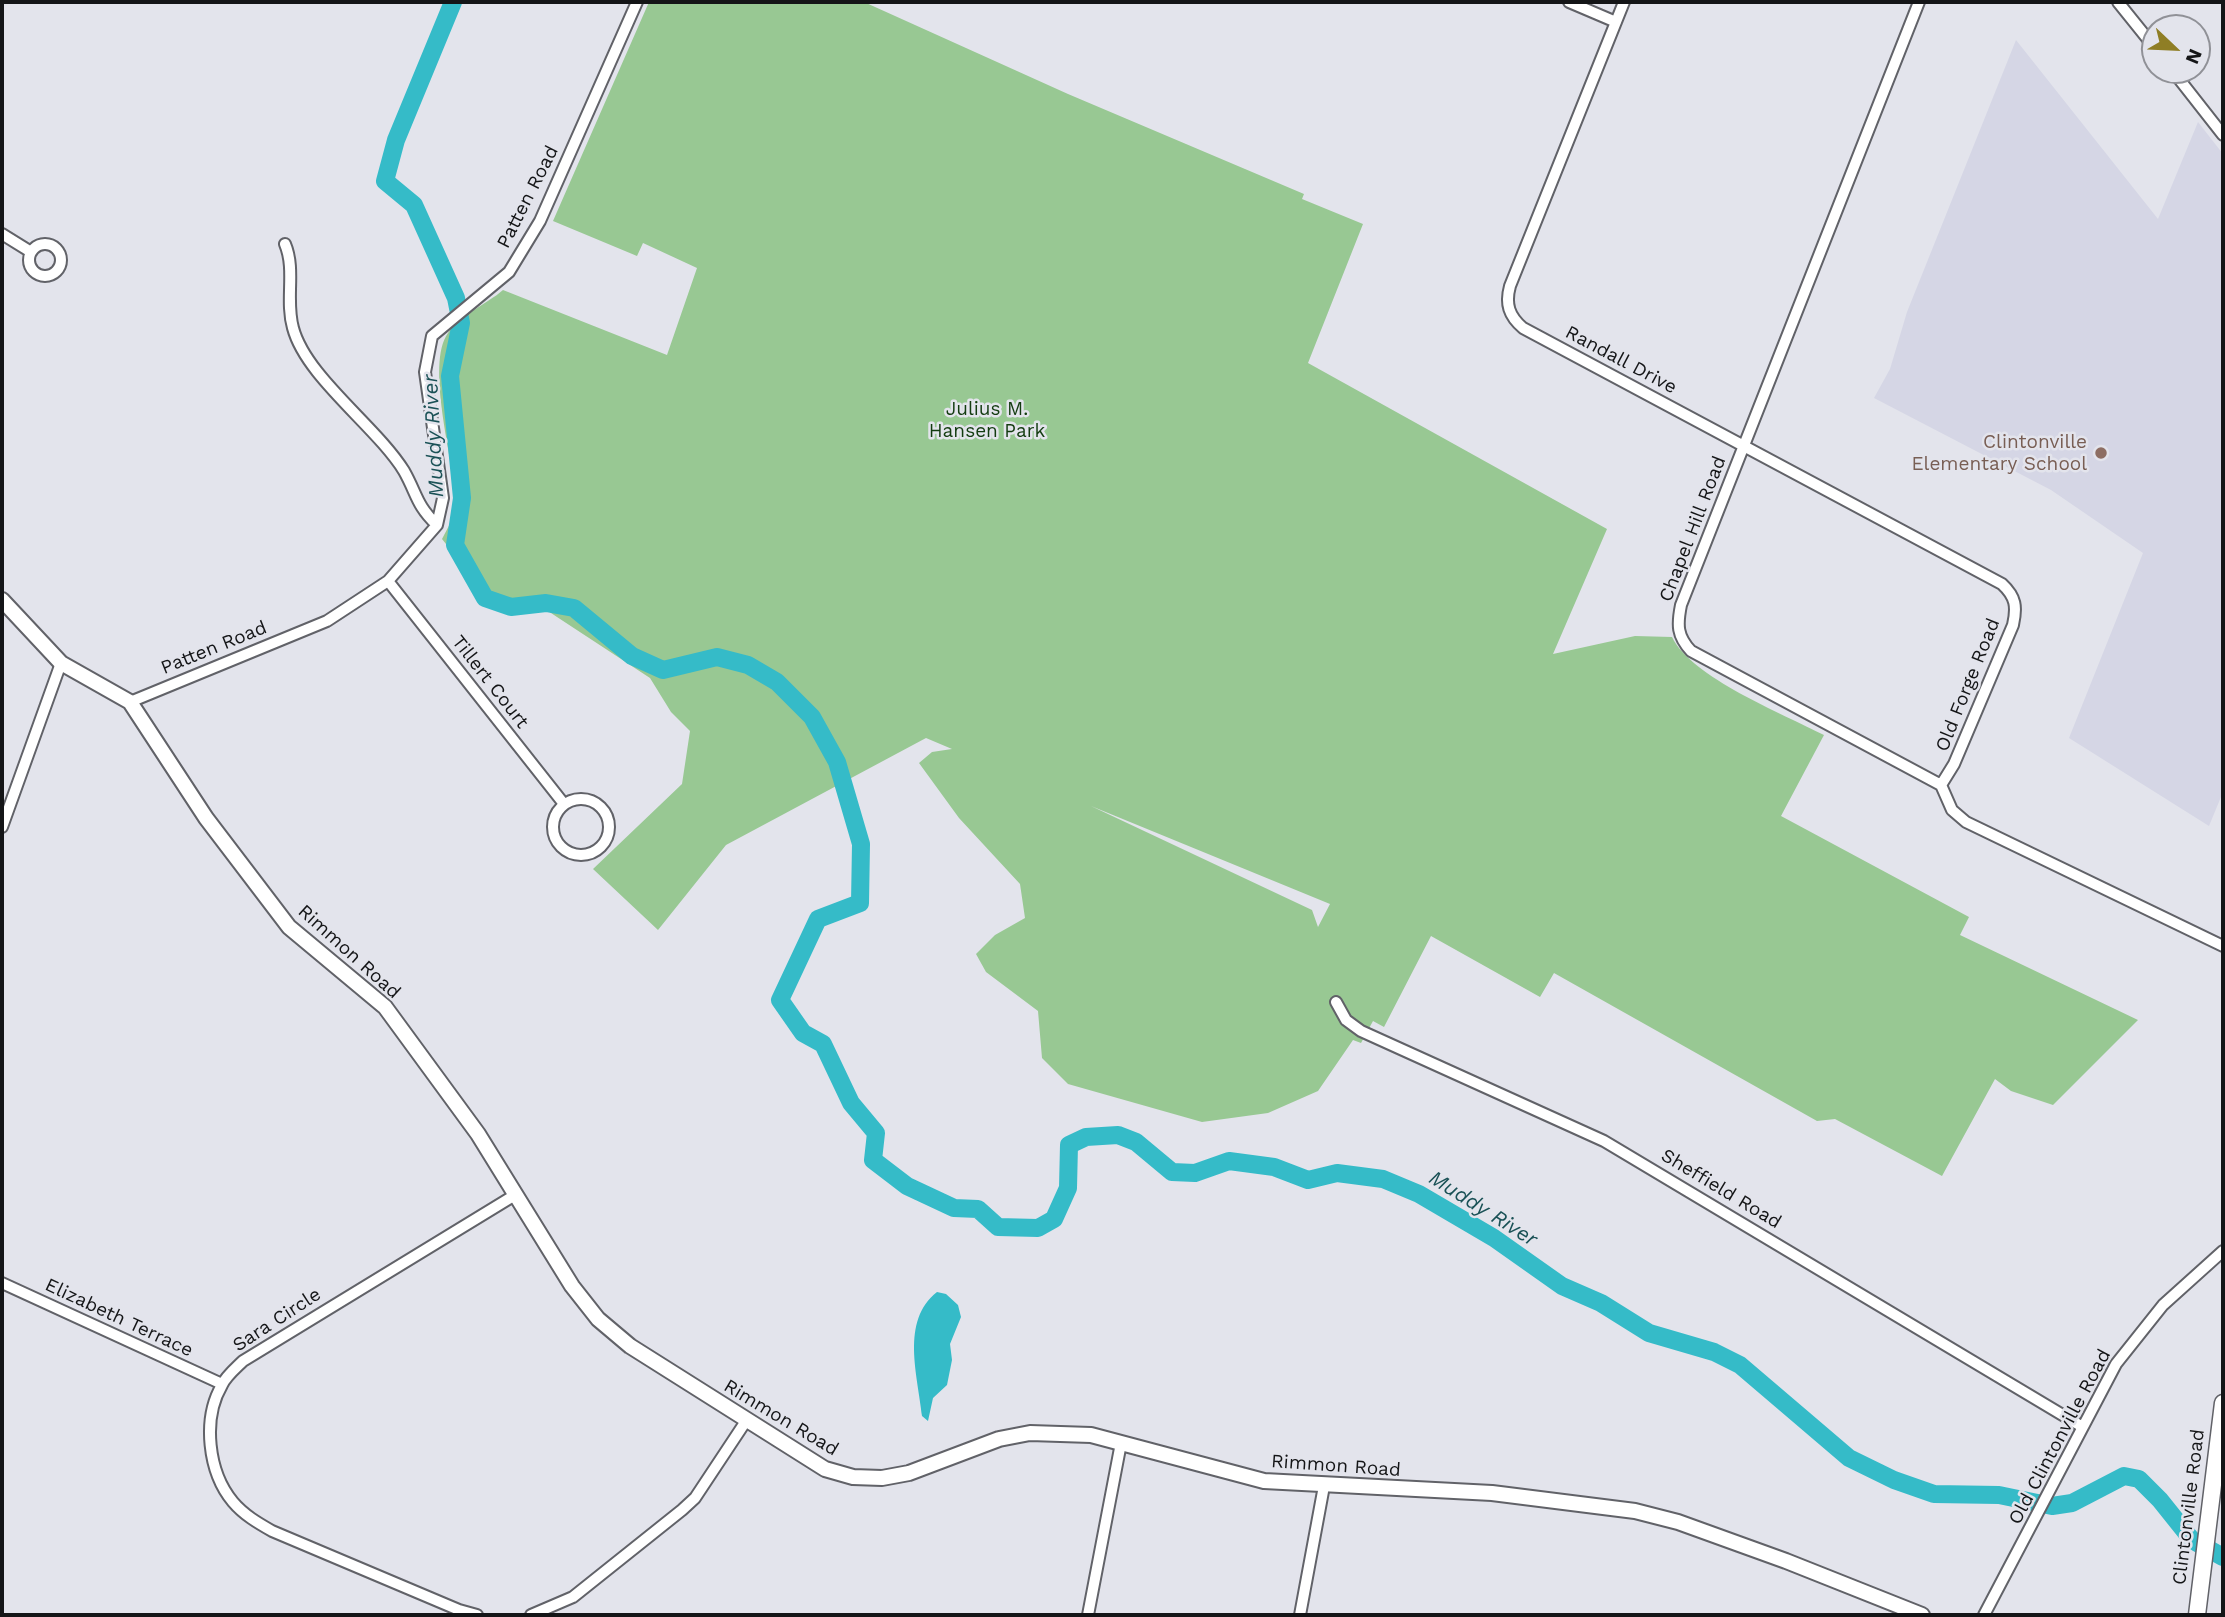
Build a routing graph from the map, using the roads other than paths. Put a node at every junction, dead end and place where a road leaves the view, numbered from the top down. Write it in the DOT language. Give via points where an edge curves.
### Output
graph roads {
  1 [pos="637,2"];
  2 [pos="1569,2"];
  3 [pos="1624,2"];
  4 [pos="1919,2"];
  5 [pos="2118,2"];
  6 [pos="1616,22"];
  7 [pos="2141,31"];
  8 [pos="2183,84"];
  9 [pos="2223,135"];
  10 [pos="2,234"];
  11 [pos="285,244"];
  12 [pos="31,252"];
  13 [pos="1744,445"];
  14 [pos="437,525"];
  15 [pos="388,581"];
  16 [pos="2013,594"];
  17 [pos="2,600"];
  18 [pos="61,663"];
  19 [pos="130,702"];
  20 [pos="1941,785"];
  21 [pos="564,804"];
  22 [pos="2,827"];
  23 [pos="2223,946"];
  24 [pos="1336,1002"];
  25 [pos="515,1195"];
  26 [pos="2221,1258"];
  27 [pos="2,1283"];
  28 [pos="222,1384"];
  29 [pos="2223,1403"];
  30 [pos="746,1421"];
  31 [pos="2081,1426"];
  32 [pos="1121,1443"];
  33 [pos="1324,1486"];
  34 [pos="477,1615"];
  35 [pos="531,1615"];
  36 [pos="1088,1615"];
  37 [pos="1300,1615"];
  38 [pos="1922,1615"];
  39 [pos="1984,1615"];
  40 [pos="2197,1615"];
  1 -- 14 [label="street, Patten Road" via="540,221 509,272 432,336 425,372 443,498"];
  2 -- 6 [label="street"];
  3 -- 6 [label="street, Randall Drive"];
  4 -- 13 [label="street, Chapel Hill Road"];
  5 -- 7 [label="street"];
  6 -- 13 [label="street, Randall Drive" via="1510,286 1508,308 1523,328"];
  8 -- 9 [label="street"];
  10 -- 12 [label="street"];
  11 -- 14 [label="street" via="290,257 293,330 309,360 382,442 404,472 420,509"];
  13 -- 16 [label="street, Randall Drive"];
  13 -- 20 [label="street, Chapel Hill Road" via="1681,605 1680,639 1691,651"];
  14 -- 15 [label="street, Patten Road"];
  15 -- 19 [label="street, Patten Road" via="327,621"];
  15 -- 21 [label="street, Tillert Court"];
  16 -- 20 [label="street, Old Forge Road" via="2017,609 2013,625"];
  17 -- 18 [label="street, Rimmon Road"];
  18 -- 19 [label="street, Rimmon Road"];
  18 -- 22 [label="street"];
  19 -- 25 [label="street, Rimmon Road" via="206,818 289,927 385,1007 478,1133"];
  20 -- 23 [label="street" via="1952,810 1966,822"];
  21 -- 21 [label="street" via="554,820 555,838 577,855 596,851 609,828 604,811 581,799"];
  24 -- 31 [label="street, Sheffield Road" via="1346,1020 1361,1031 1615,1147"];
  25 -- 28 [label="street, Sara Circle" via="265,1345"];
  25 -- 30 [label="street, Rimmon Road" via="598,1319 630,1346"];
  26 -- 31 [label="street, Old Clintonville Road" via="2163,1305 2116,1364"];
  27 -- 28 [label="street, Elizabeth Terrace"];
  28 -- 34 [label="street, Sara Circle" via="210,1431 212,1456 233,1502 272,1531"];
  29 -- 40 [label="main road, Clintonville Road"];
  30 -- 32 [label="street, Rimmon Road" via="825,1469 853,1477 909,1473 999,1439 1030,1433 1091,1435"];
  30 -- 35 [label="street" via="695,1498 682,1510 573,1597"];
  31 -- 39 [label="street, Old Clintonville Road"];
  32 -- 33 [label="street, Rimmon Road" via="1264,1481"];
  32 -- 36 [label="street"];
  33 -- 37 [label="street"];
  33 -- 38 [label="street, Rimmon Road" via="1492,1493 1635,1511 1688,1526"];
}
